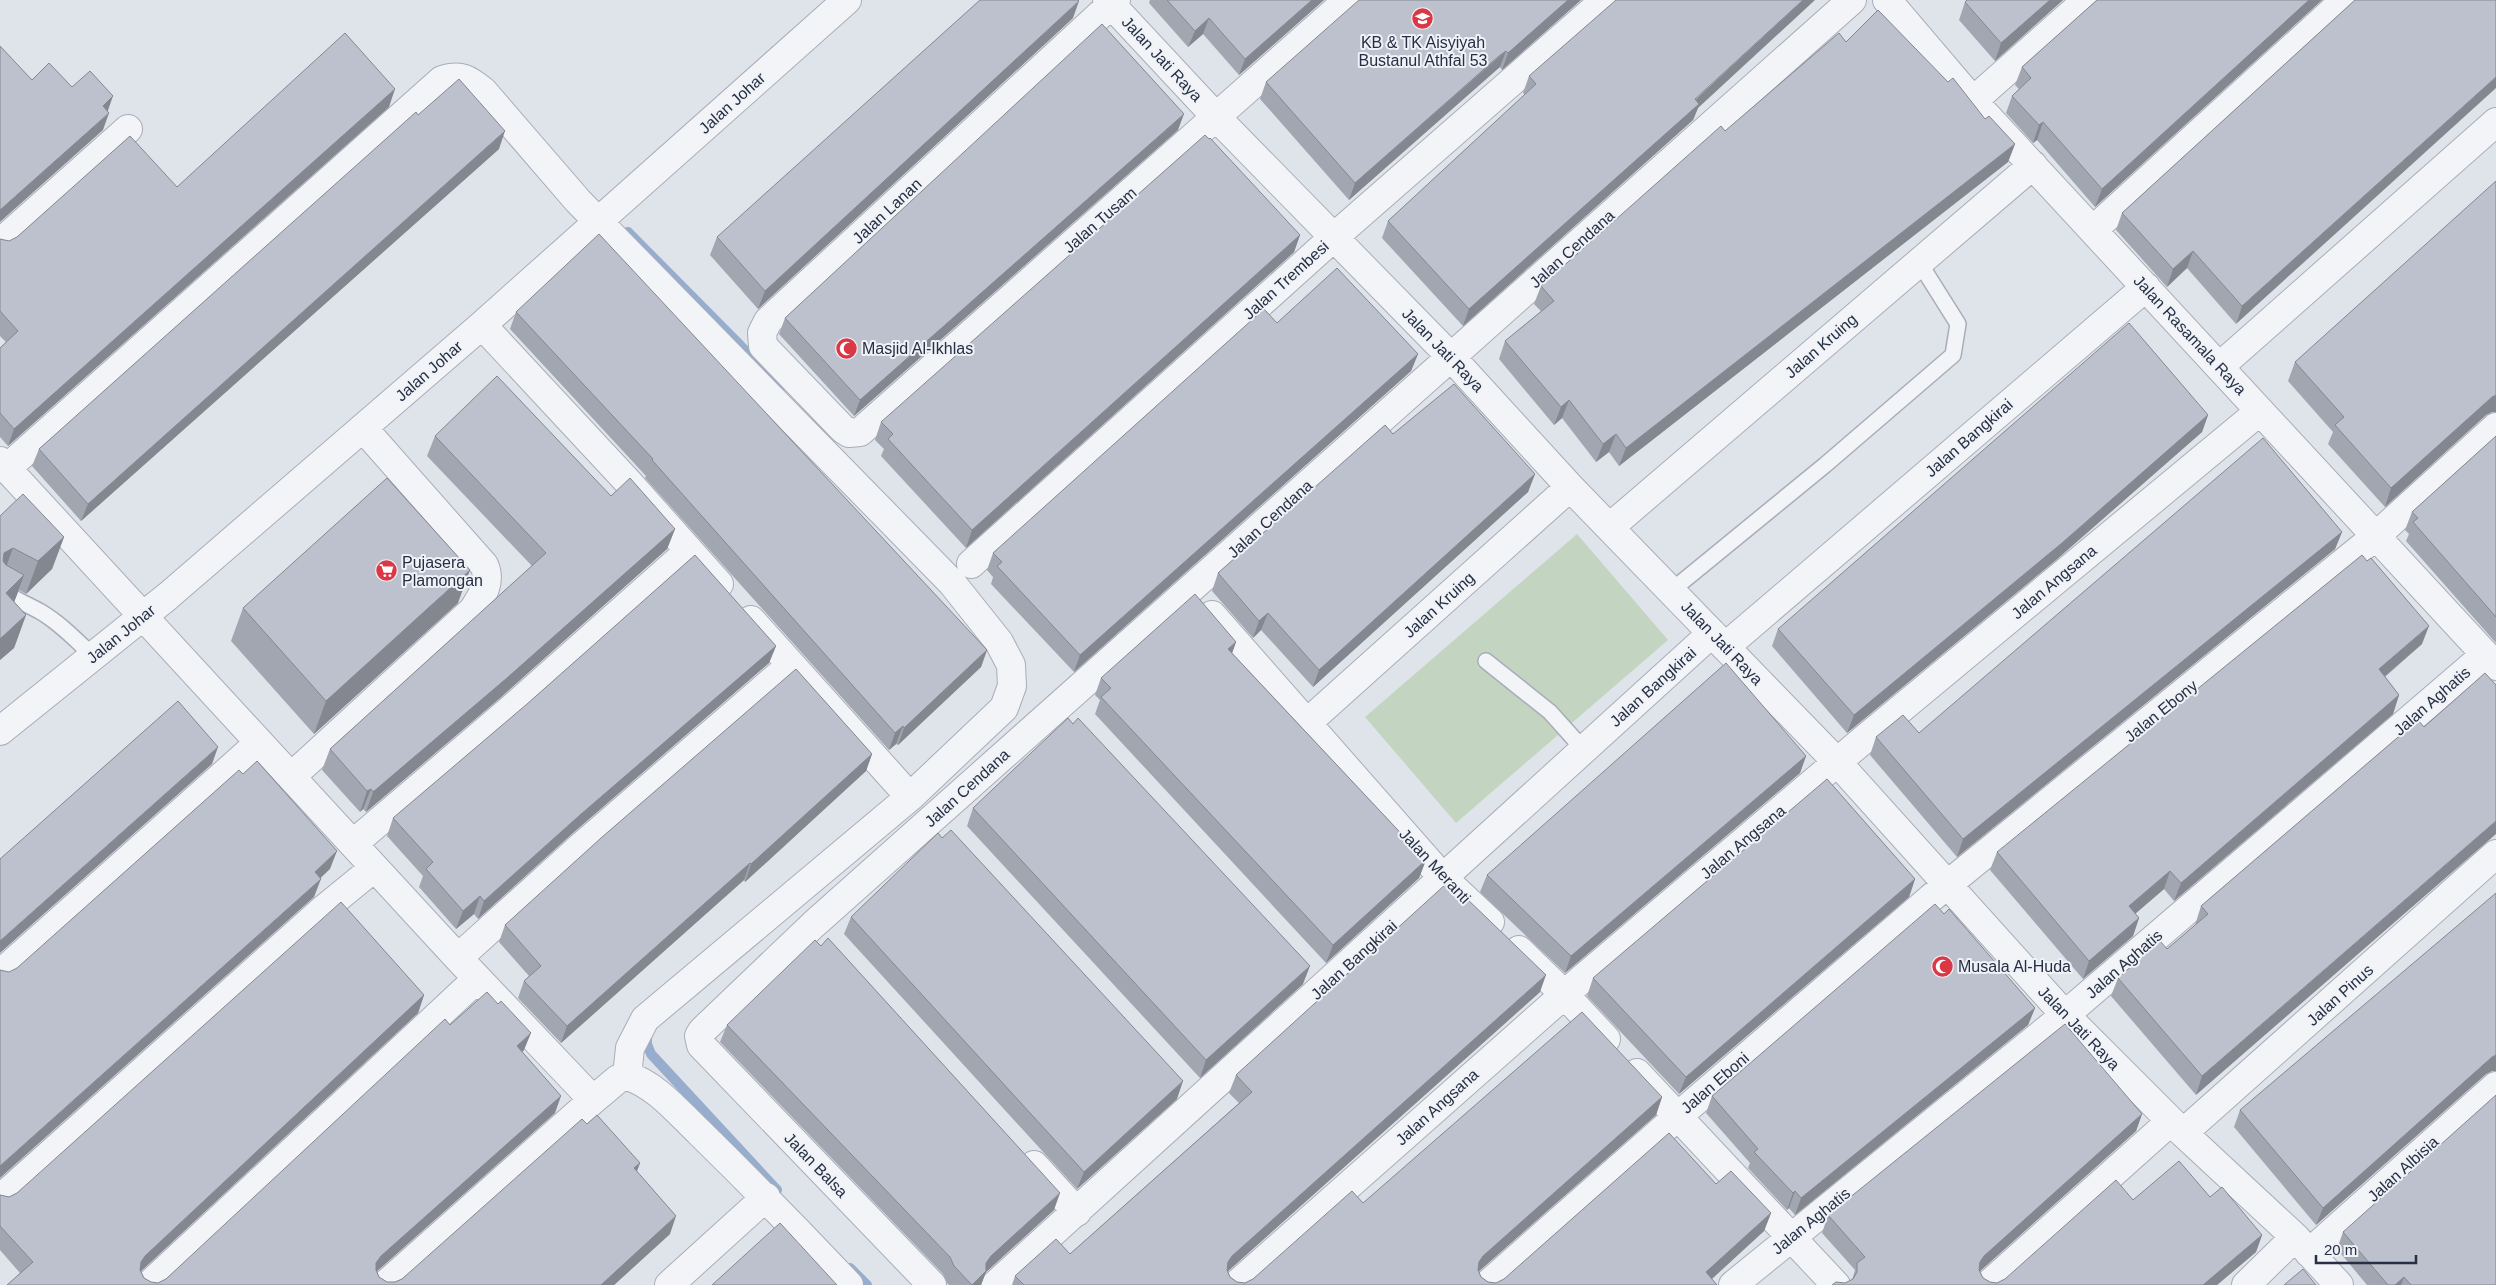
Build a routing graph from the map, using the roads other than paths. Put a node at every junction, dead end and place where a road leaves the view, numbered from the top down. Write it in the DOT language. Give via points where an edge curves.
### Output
graph roads {
  1 [pos="847,0"];
  2 [pos="1348,0"];
  3 [pos="1605,0"];
  4 [pos="1852,0"];
  5 [pos="1887,0"];
  6 [pos="2087,0"];
  7 [pos="2345,0"];
  8 [pos="1111,2"];
  9 [pos="1973,101"];
  10 [pos="1217,118"];
  11 [pos="2496,122"];
  12 [pos="128,129"];
  13 [pos="2033,166"];
  14 [pos="597,220"];
  15 [pos="2093,230"];
  16 [pos="1333,238"];
  17 [pos="0,243"];
  18 [pos="1919,262"];
  19 [pos="2146,287"];
  20 [pos="482,325"];
  21 [pos="1451,357"];
  22 [pos="2219,367"];
  23 [pos="777,383"];
  24 [pos="2260,411"];
  25 [pos="2496,427"];
  26 [pos="363,428"];
  27 [pos="849,433"];
  28 [pos="3,464"];
  29 [pos="1570,487"];
  30 [pos="1610,527"];
  31 [pos="2376,536"];
  32 [pos="688,551"];
  33 [pos="971,564"];
  34 [pos="0,590"];
  35 [pos="1190,590"];
  36 [pos="1671,590"];
  37 [pos="144,615"];
  38 [pos="1718,640"];
  39 [pos="94,657"];
  40 [pos="2491,660"];
  41 [pos="1486,661"];
  42 [pos="791,665"];
  43 [pos="1308,722"];
  44 [pos="0,731"];
  45 [pos="259,743"];
  46 [pos="1584,750"];
  47 [pos="1837,762"];
  48 [pos="291,777"];
  49 [pos="910,797"];
  50 [pos="936,815"];
  51 [pos="956,837"];
  52 [pos="354,843"];
  53 [pos="2496,854"];
  54 [pos="374,868"];
  55 [pos="1443,878"];
  56 [pos="1947,885"];
  57 [pos="814,924"];
  58 [pos="834,945"];
  59 [pos="458,958"];
  60 [pos="1306,963"];
  61 [pos="0,974"];
  62 [pos="477,979"];
  63 [pos="1326,985"];
  64 [pos="1564,994"];
  65 [pos="2064,1015"];
  66 [pos="701,1045"];
  67 [pos="627,1076"];
  68 [pos="1179,1078"];
  69 [pos="2496,1086"];
  70 [pos="592,1100"];
  71 [pos="1199,1100"];
  72 [pos="1677,1117"];
  73 [pos="2177,1127"];
  74 [pos="1019,1148"];
  75 [pos="766,1197"];
  76 [pos="0,1199"];
  77 [pos="1077,1212"];
  78 [pos="1791,1236"];
  79 [pos="2302,1245"];
  80 [pos="149,1285"];
  81 [pos="385,1285"];
  82 [pos="669,1285"];
  83 [pos="849,1285"];
  84 [pos="932,1285"];
  85 [pos="995,1285"];
  86 [pos="1236,1285"];
  87 [pos="1487,1285"];
  88 [pos="1733,1285"];
  89 [pos="1836,1285"];
  90 [pos="1988,1285"];
  91 [pos="2246,1285"];
  92 [pos="2339,1285"];
  1 -- 14 [label="street, Jalan Johar"];
  2 -- 10 [label="street, Jalan Tusam"];
  3 -- 16 [label="street, Jalan Trembesi"];
  4 -- 21 [label="street, Jalan Cendana"];
  5 -- 9 [label="street, Jalan Rasamala Raya"];
  6 -- 9 [label="street"];
  7 -- 15 [label="street"];
  8 -- 10 [label="street, Jalan Jati Raya"];
  8 -- 23 [label="street, Jalan Lanan" via="768,321 762,333 763,346"];
  9 -- 13 [label="street, Jalan Rasamala Raya"];
  10 -- 16 [label="street, Jalan Jati Raya"];
  10 -- 27 [label="street, Jalan Tusam" via="860,432"];
  11 -- 22 [label="street"];
  12 -- 17 [label="street"];
  13 -- 15 [label="street, Jalan Rasamala Raya"];
  13 -- 18 [label="street, Jalan Kruing"];
  14 -- 20 [label="street, Jalan Johar"];
  14 -- 23 [label="street"];
  14 -- 28 [label="street" via="483,91 464,78 454,76 442,80"];
  15 -- 19 [label="street, Jalan Rasamala Raya"];
  16 -- 21 [label="street, Jalan Jati Raya"];
  16 -- 33 [label="street, Jalan Trembesi"];
  18 -- 30 [label="street, Jalan Kruing"];
  18 -- 36 [label="lane" via="1958,324 1953,355"];
  19 -- 22 [label="street, Jalan Rasamala Raya"];
  19 -- 38 [label="street, Jalan Bangkirai"];
  20 -- 26 [label="street, Jalan Johar"];
  20 -- 32 [label="street"];
  21 -- 29 [label="street, Jalan Jati Raya"];
  21 -- 35 [label="street, Jalan Cendana"];
  22 -- 24 [label="street, Jalan Rasamala Raya"];
  23 -- 27 [label="street, Jalan Lanan"];
  23 -- 49 [label="street" via="952,583 999,642 1011,665 1012,686 1004,708"];
  24 -- 31 [label="street, Jalan Rasamala Raya"];
  24 -- 47 [label="street, Jalan Angsana"];
  25 -- 31 [label="street, Jalan Ebony"];
  26 -- 37 [label="street, Jalan Johar"];
  26 -- 48 [label="street" via="484,565 488,574 486,585 473,610"];
  28 -- 37 [label="street"];
  29 -- 30 [label="street, Jalan Jati Raya"];
  29 -- 43 [label="street, Jalan Kruing"];
  30 -- 36 [label="street, Jalan Jati Raya"];
  31 -- 40 [label="street, Jalan Rasamala Raya"];
  31 -- 56 [label="street, Jalan Ebony"];
  32 -- 42 [label="street"];
  32 -- 52 [label="street" via="510,710"];
  34 -- 39 [label="lane" via="67,630"];
  35 -- 43 [label="street, Jalan Meranti"];
  35 -- 50 [label="street, Jalan Cendana" via="1070,710"];
  36 -- 38 [label="street, Jalan Jati Raya"];
  37 -- 39 [label="street, Jalan Johar"];
  37 -- 45 [label="street"];
  38 -- 46 [label="street, Jalan Bangkirai"];
  38 -- 47 [label="street, Jalan Jati Raya"];
  39 -- 44 [label="street, Jalan Johar"];
  40 -- 65 [label="street, Jalan Aghatis"];
  41 -- 46 [label="lane" via="1550,712"];
  42 -- 49 [label="street"];
  42 -- 59 [label="street"];
  43 -- 55 [label="street, Jalan Meranti"];
  45 -- 48 [label="street"];
  45 -- 61 [label="street"];
  46 -- 55 [label="street, Jalan Bangkirai"];
  47 -- 56 [label="street, Jalan Jati Raya"];
  47 -- 64 [label="street, Jalan Angsana"];
  48 -- 52 [label="street"];
  49 -- 67 [label="street" via="645,1019 630,1048"];
  50 -- 51 [label="street"];
  50 -- 57 [label="street, Jalan Cendana"];
  52 -- 54 [label="street"];
  53 -- 73 [label="street, Jalan Pinus"];
  54 -- 59 [label="street"];
  54 -- 76 [label="street"];
  55 -- 63 [label="street, Jalan Bangkirai"];
  55 -- 64 [label="street, Jalan Meranti"];
  56 -- 65 [label="street, Jalan Jati Raya"];
  56 -- 72 [label="street, Jalan Eboni"];
  57 -- 58 [label="street"];
  57 -- 66 [label="street, Jalan Cendana" via="702,1031 699,1036"];
  59 -- 62 [label="street"];
  60 -- 63 [label="street"];
  62 -- 70 [label="street"];
  62 -- 80 [label="street"];
  63 -- 71 [label="street, Jalan Bangkirai"];
  64 -- 72 [label="street, Jalan Meranti"];
  64 -- 86 [label="street, Jalan Angsana"];
  65 -- 73 [label="street, Jalan Jati Raya"];
  65 -- 78 [label="street, Jalan Aghatis"];
  66 -- 84 [label="street, Jalan Balsa"];
  67 -- 70 [label="street" via="618,1079"];
  67 -- 75 [label="street" via="645,1083 666,1101"];
  68 -- 71 [label="street"];
  69 -- 79 [label="street, Jalan Albisia"];
  70 -- 81 [label="street"];
  71 -- 77 [label="street, Jalan Bangkirai"];
  72 -- 78 [label="street, Jalan Meranti"];
  72 -- 87 [label="street, Jalan Eboni"];
  73 -- 79 [label="street, Jalan Jati Raya"];
  73 -- 90 [label="street, Jalan Pinus"];
  74 -- 77 [label="street"];
  75 -- 82 [label="street"];
  75 -- 83 [label="street"];
  77 -- 85 [label="street, Jalan Bangkirai"];
  78 -- 88 [label="street, Jalan Aghatis"];
  78 -- 89 [label="street, Jalan Meranti"];
  79 -- 91 [label="street, Jalan Albisia"];
  79 -- 92 [label="street, Jalan Jati Raya"];
}
